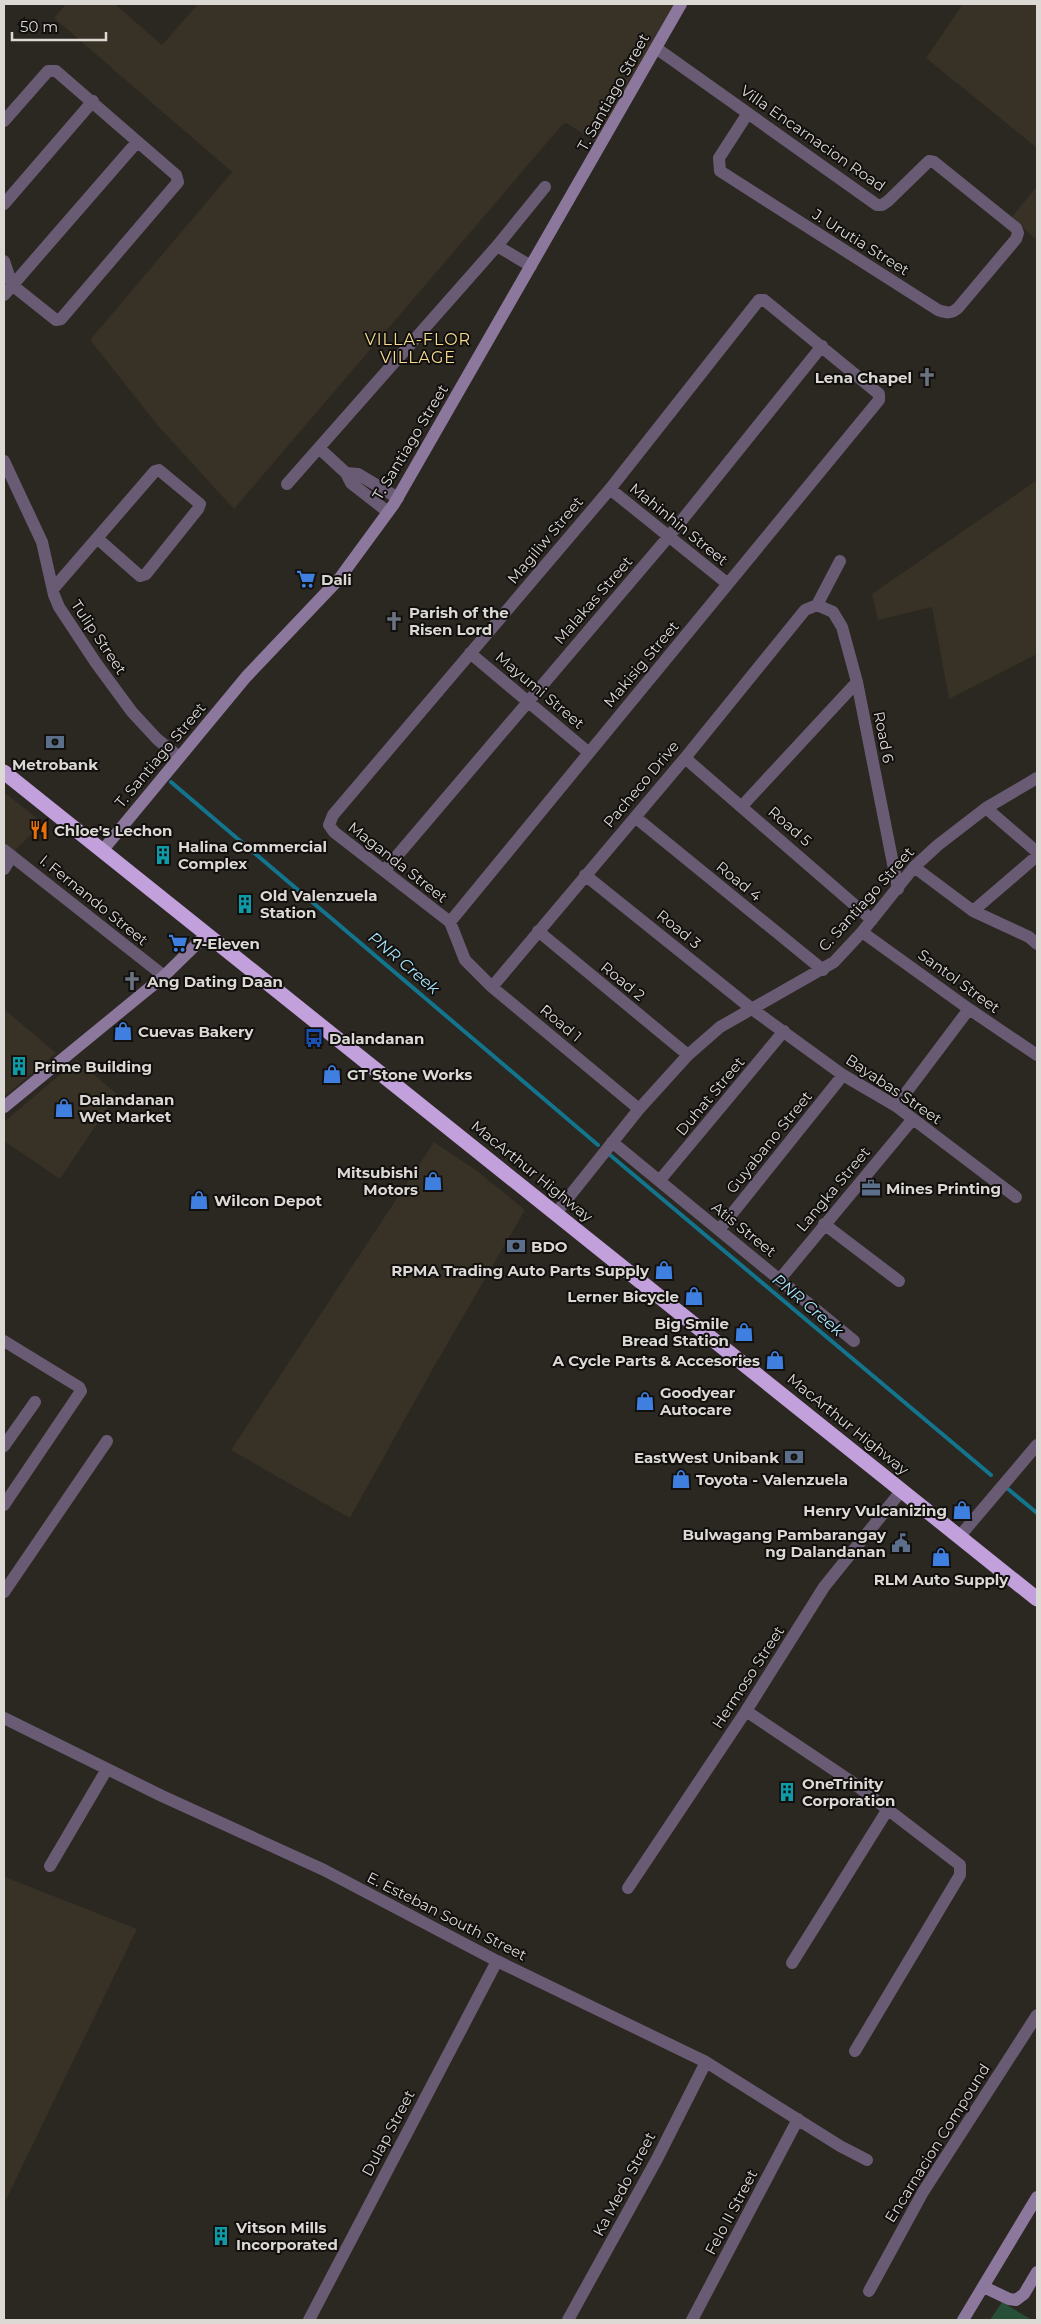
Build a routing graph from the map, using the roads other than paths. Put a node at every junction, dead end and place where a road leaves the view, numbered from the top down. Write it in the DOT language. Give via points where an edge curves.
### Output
graph roads {
  1 [pos="681,4"];
  2 [pos="656,48"];
  3 [pos="93,101"];
  4 [pos="748,113"];
  5 [pos="4,121"];
  6 [pos="137,142"];
  7 [pos="544,187"];
  8 [pos="4,204"];
  9 [pos="1016,228"];
  10 [pos="498,246"];
  11 [pos="4,261"];
  12 [pos="531,266"];
  13 [pos="8,290"];
  14 [pos="822,346"];
  15 [pos="320,449"];
  16 [pos="4,461"];
  17 [pos="346,473"];
  18 [pos="287,484"];
  19 [pos="610,489"];
  20 [pos="398,498"];
  21 [pos="388,512"];
  22 [pos="670,535"];
  23 [pos="98,539"];
  24 [pos="840,561"];
  25 [pos="728,584"];
  26 [pos="53,589"];
  27 [pos="817,605"];
  28 [pos="470,653"];
  29 [pos="857,682"];
  30 [pos="528,700"];
  31 [pos="588,752"];
  32 [pos="179,757"];
  33 [pos="685,758"];
  34 [pos="4,772"];
  35 [pos="1037,778"];
  36 [pos="742,806"];
  37 [pos="986,808"];
  38 [pos="635,817"];
  39 [pos="329,825"];
  40 [pos="102,851"];
  41 [pos="1037,852"];
  42 [pos="8,853"];
  43 [pos="1037,856"];
  44 [pos="914,867"];
  45 [pos="4,868"];
  46 [pos="385,870"];
  47 [pos="585,875"];
  48 [pos="898,888"];
  49 [pos="973,911"];
  50 [pos="872,920"];
  51 [pos="450,922"];
  52 [pos="538,932"];
  53 [pos="862,932"];
  54 [pos="206,934"];
  55 [pos="1037,944"];
  56 [pos="823,970"];
  57 [pos="164,976"];
  58 [pos="492,987"];
  59 [pos="752,1009"];
  60 [pos="969,1009"];
  61 [pos="784,1032"];
  62 [pos="688,1055"];
  63 [pos="1037,1055"];
  64 [pos="843,1075"];
  65 [pos="896,1106"];
  66 [pos="4,1107"];
  67 [pos="638,1109"];
  68 [pos="912,1120"];
  69 [pos="612,1142"];
  70 [pos="660,1180"];
  71 [pos="1016,1197"];
  72 [pos="556,1213"];
  73 [pos="824,1224"];
  74 [pos="719,1230"];
  75 [pos="780,1279"];
  76 [pos="898,1281"];
  77 [pos="4,1340"];
  78 [pos="854,1341"];
  79 [pos="35,1402"];
  80 [pos="107,1441"];
  81 [pos="1037,1445"];
  82 [pos="4,1446"];
  83 [pos="902,1490"];
  84 [pos="4,1505"];
  85 [pos="960,1537"];
  86 [pos="4,1592"];
  87 [pos="1037,1599"];
  88 [pos="746,1711"];
  89 [pos="4,1718"];
  90 [pos="107,1769"];
  91 [pos="888,1809"];
  92 [pos="50,1866"];
  93 [pos="628,1888"];
  94 [pos="497,1961"];
  95 [pos="792,1963"];
  96 [pos="1037,2015"];
  97 [pos="855,2051"];
  98 [pos="706,2062"];
  99 [pos="798,2119"];
  100 [pos="867,2160"];
  101 [pos="1037,2197"];
  102 [pos="1037,2272"];
  103 [pos="984,2287"];
  104 [pos="869,2291"];
  105 [pos="308,2320"];
  106 [pos="568,2320"];
  107 [pos="692,2320"];
  108 [pos="964,2320"];
  1 -- 2 [label="main road, T. Santiago Street"];
  2 -- 4 [label="street, Villa Encarnacion Road"];
  2 -- 12 [label="main road, T. Santiago Street"];
  3 -- 5 [label="street" via="56,71 48,71"];
  3 -- 6 [label="street"];
  3 -- 8 [label="street"];
  4 -- 9 [label="street, Villa Encarnacion Road" via="878,204 888,201 929,161"];
  4 -- 9 [label="street, J. Urutia Street" via="719,158 720,171 938,310 946,313 958,308 1016,239"];
  6 -- 13 [label="street"];
  6 -- 13 [label="street" via="176,175 178,182 62,319 56,320"];
  7 -- 10 [label="street"];
  10 -- 12 [label="street"];
  10 -- 15 [label="street"];
  11 -- 13 [label="street"];
  12 -- 20 [label="main road, T. Santiago Street"];
  14 -- 19 [label="street, Magiliw Street" via="764,300 759,300"];
  14 -- 22 [label="street, Malakas Street"];
  14 -- 25 [label="street, Makisig Street" via="879,394 879,400"];
  15 -- 17 [label="street"];
  15 -- 18 [label="street"];
  16 -- 26 [label="street, Tulip Street" via="42,542"];
  17 -- 20 [label="street" via="358,474"];
  17 -- 21 [label="street" via="351,483"];
  19 -- 22 [label="street, Mahinhin Street"];
  19 -- 28 [label="street, Magiliw Street"];
  20 -- 21 [label="main road, T. Santiago Street"];
  21 -- 32 [label="main road, T. Santiago Street" via="339,579 246,677"];
  22 -- 25 [label="street, Mahinhin Street"];
  22 -- 30 [label="street, Malakas Street"];
  23 -- 23 [label="street" via="155,471 159,470 200,504 146,574 140,576"];
  23 -- 26 [label="street"];
  24 -- 27 [label="street"];
  25 -- 31 [label="street, Makisig Street"];
  26 -- 32 [label="street, Tulip Street" via="59,607 114,689 144,726"];
  27 -- 29 [label="street, Road 6" via="833,612 842,627"];
  27 -- 33 [label="street, Pacheco Drive" via="805,610"];
  28 -- 30 [label="street, Mayumi Street"];
  28 -- 39 [label="street, Magiliw Street" via="333,815"];
  29 -- 36 [label="street"];
  29 -- 48 [label="street, Road 6"];
  30 -- 31 [label="street, Mayumi Street"];
  30 -- 46 [label="street, Malakas Street"];
  31 -- 51 [label="street, Makisig Street"];
  32 -- 40 [label="main road, T. Santiago Street"];
  33 -- 36 [label="street, Road 5"];
  33 -- 38 [label="street, Pacheco Drive"];
  34 -- 40 [label="highway, MacArthur Highway"];
  35 -- 37 [label="street, C. Santiago Street"];
  36 -- 50 [label="street, Road 5"];
  37 -- 41 [label="street"];
  37 -- 44 [label="street, C. Santiago Street" via="945,838"];
  38 -- 47 [label="street, Pacheco Drive"];
  38 -- 56 [label="street, Road 4"];
  39 -- 46 [label="street, Maganda Street"];
  40 -- 54 [label="highway, MacArthur Highway"];
  42 -- 45 [label="street"];
  42 -- 57 [label="street, I. Fernando Street"];
  43 -- 49 [label="street"];
  44 -- 48 [label="street, C. Santiago Street"];
  44 -- 49 [label="street"];
  46 -- 51 [label="street, Maganda Street"];
  47 -- 52 [label="street, Pacheco Drive"];
  47 -- 59 [label="street, Road 3"];
  48 -- 50 [label="street, C. Santiago Street"];
  49 -- 55 [label="street" via="1029,937"];
  50 -- 53 [label="street, C. Santiago Street"];
  51 -- 58 [label="street, Road 1" via="465,960"];
  52 -- 58 [label="street, Pacheco Drive"];
  52 -- 62 [label="street, Road 2"];
  53 -- 56 [label="street, C. Santiago Street"];
  53 -- 60 [label="street, Santol Street"];
  54 -- 57 [label="main road"];
  54 -- 72 [label="highway, MacArthur Highway"];
  56 -- 59 [label="street, C. Santiago Street"];
  57 -- 66 [label="main road"];
  58 -- 67 [label="street, Road 1"];
  59 -- 61 [label="street, Bayabas Street"];
  59 -- 62 [label="street, C. Santiago Street" via="720,1027"];
  60 -- 63 [label="street, Santol Street"];
  60 -- 65 [label="street"];
  61 -- 64 [label="street, Bayabas Street"];
  61 -- 70 [label="street, Duhat Street"];
  62 -- 67 [label="street, C. Santiago Street"];
  64 -- 65 [label="street, Bayabas Street"];
  64 -- 74 [label="street, Guyabano Street"];
  65 -- 68 [label="street, Bayabas Street"];
  67 -- 69 [label="street, C. Santiago Street"];
  68 -- 71 [label="street, Bayabas Street"];
  68 -- 73 [label="street, Langka Street"];
  69 -- 70 [label="street, Atis Street"];
  69 -- 72 [label="street, C. Santiago Street"];
  70 -- 74 [label="street, Atis Street"];
  72 -- 83 [label="highway, MacArthur Highway"];
  73 -- 75 [label="street, Langka Street"];
  73 -- 76 [label="street"];
  74 -- 75 [label="street, Atis Street"];
  75 -- 78 [label="street, Atis Street"];
  77 -- 84 [label="street" via="81,1391"];
  79 -- 82 [label="street"];
  80 -- 86 [label="street"];
  81 -- 85 [label="street"];
  83 -- 85 [label="highway, MacArthur Highway"];
  83 -- 88 [label="street, Hermoso Street" via="824,1587"];
  85 -- 87 [label="highway, MacArthur Highway"];
  88 -- 91 [label="street"];
  88 -- 93 [label="street, Hermoso Street"];
  89 -- 90 [label="street, E. Esteban South Street"];
  90 -- 92 [label="street"];
  90 -- 94 [label="street, E. Esteban South Street" via="324,1870"];
  91 -- 95 [label="street"];
  91 -- 97 [label="street" via="960,1865 960,1875"];
  94 -- 98 [label="street, E. Esteban South Street"];
  94 -- 105 [label="street, Dulap Street"];
  96 -- 104 [label="street, Encarnacion Compound" via="923,2192"];
  98 -- 99 [label="street, E. Esteban South Street"];
  98 -- 106 [label="street, Ka Medo Street" via="657,2159"];
  99 -- 100 [label="street, E. Esteban South Street"];
  99 -- 107 [label="street, Felo II Street"];
  101 -- 103 [label="main road"];
  102 -- 103 [label="main road" via="1024,2294 1016,2300"];
  103 -- 108 [label="main road"];
}
